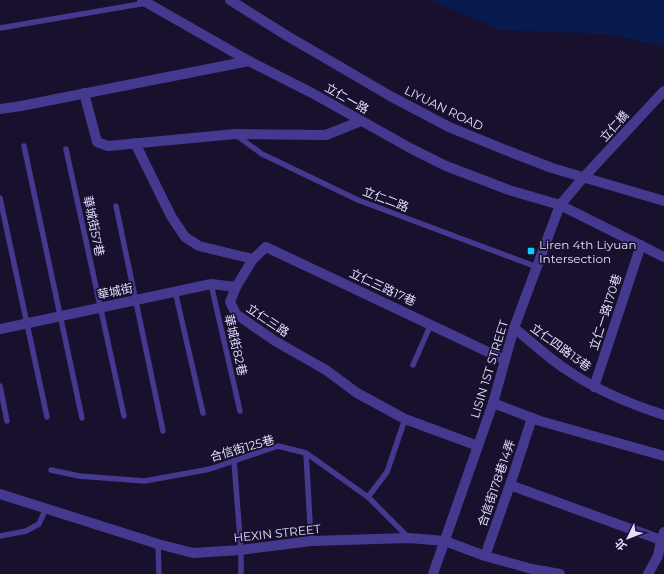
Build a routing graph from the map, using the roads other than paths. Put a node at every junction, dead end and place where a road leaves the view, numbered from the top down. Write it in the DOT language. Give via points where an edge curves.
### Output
graph roads {
  1 [pos="230,0"];
  2 [pos="144,1"];
  3 [pos="0,28"];
  4 [pos="249,61"];
  5 [pos="664,91"];
  6 [pos="84,93"];
  7 [pos="0,109"];
  8 [pos="361,121"];
  9 [pos="235,134"];
  10 [pos="135,143"];
  11 [pos="24,146"];
  12 [pos="66,149"];
  13 [pos="583,178"];
  14 [pos="0,198"];
  15 [pos="664,201"];
  16 [pos="560,205"];
  17 [pos="116,206"];
  18 [pos="641,245"];
  19 [pos="664,257"];
  20 [pos="253,259"];
  21 [pos="537,267"];
  22 [pos="211,284"];
  23 [pos="236,287"];
  24 [pos="175,291"];
  25 [pos="136,300"];
  26 [pos="101,307"];
  27 [pos="60,316"];
  28 [pos="27,323"];
  29 [pos="431,324"];
  30 [pos="514,328"];
  31 [pos="0,329"];
  32 [pos="505,360"];
  33 [pos="413,365"];
  34 [pos="0,386"];
  35 [pos="594,386"];
  36 [pos="493,403"];
  37 [pos="240,411"];
  38 [pos="203,413"];
  39 [pos="664,414"];
  40 [pos="124,416"];
  41 [pos="48,417"];
  42 [pos="82,418"];
  43 [pos="532,418"];
  44 [pos="405,419"];
  45 [pos="7,421"];
  46 [pos="163,432"];
  47 [pos="478,446"];
  48 [pos="306,452"];
  49 [pos="664,456"];
  50 [pos="234,461"];
  51 [pos="51,470"];
  52 [pos="510,485"];
  53 [pos="0,494"];
  54 [pos="368,497"];
  55 [pos="46,508"];
  56 [pos="0,536"];
  57 [pos="662,536"];
  58 [pos="409,538"];
  59 [pos="312,541"];
  60 [pos="445,541"];
  61 [pos="158,544"];
  62 [pos="241,550"];
  63 [pos="485,556"];
  64 [pos="531,571"];
  65 [pos="160,574"];
  66 [pos="241,574"];
  67 [pos="432,574"];
  68 [pos="560,574"];
  69 [pos="648,574"];
  1 -- 13 [label="street, LIYUAN ROAD" via="424,115 513,153"];
  2 -- 3 [label="lane"];
  2 -- 4 [label="street, 立仁一路"];
  4 -- 6 [label="street"];
  4 -- 8 [label="street, 立仁一路"];
  5 -- 13 [label="street, 立仁橋"];
  6 -- 7 [label="street"];
  6 -- 10 [label="street" via="97,142 108,146"];
  8 -- 9 [label="street" via="326,135"];
  8 -- 16 [label="street, 立仁一路" via="417,152 463,173"];
  9 -- 10 [label="street"];
  9 -- 21 [label="lane, 立仁二路" via="262,154 358,200"];
  10 -- 20 [label="street" via="171,216 186,238 199,246"];
  11 -- 27 [label="lane"];
  12 -- 26 [label="lane, 華城街57巷"];
  13 -- 15 [label="street, LIYUAN ROAD"];
  13 -- 16 [label="street, LISIN 1ST STREET"];
  14 -- 28 [label="lane"];
  16 -- 18 [label="street, 立仁一路"];
  16 -- 21 [label="street, LISIN 1ST STREET"];
  17 -- 25 [label="lane"];
  18 -- 19 [label="street, 立仁一路"];
  18 -- 35 [label="street, 立仁一路170巷"];
  20 -- 23 [label="street, 立仁三路"];
  20 -- 29 [label="street, 立仁三路17巷" via="266,247"];
  21 -- 30 [label="street, LISIN 1ST STREET"];
  22 -- 23 [label="street, 華城街"];
  22 -- 24 [label="street, 華城街"];
  22 -- 37 [label="lane, 華城街82巷"];
  23 -- 44 [label="street, 立仁三路" via="230,302 236,314 275,341 326,370 357,393"];
  24 -- 25 [label="street, 華城街"];
  24 -- 38 [label="lane"];
  25 -- 26 [label="street, 華城街"];
  25 -- 46 [label="lane"];
  26 -- 27 [label="street, 華城街"];
  26 -- 40 [label="lane, 華城街57巷"];
  27 -- 28 [label="street, 華城街"];
  27 -- 42 [label="lane"];
  28 -- 31 [label="street, 華城街"];
  28 -- 41 [label="lane"];
  29 -- 32 [label="street, 立仁三路17巷"];
  29 -- 33 [label="lane"];
  30 -- 32 [label="street, LISIN 1ST STREET"];
  30 -- 35 [label="street, 立仁四路13巷" via="557,364"];
  32 -- 36 [label="street, LISIN 1ST STREET"];
  34 -- 45 [label="lane"];
  35 -- 39 [label="street, 立仁四路13巷" via="641,407"];
  36 -- 43 [label="street"];
  36 -- 47 [label="street, LISIN 1ST STREET"];
  43 -- 49 [label="street"];
  43 -- 52 [label="street, 合信街178巷14弄"];
  44 -- 47 [label="street, 立仁三路"];
  44 -- 54 [label="lane" via="387,472"];
  47 -- 60 [label="street, LISIN 1ST STREET"];
  48 -- 50 [label="lane, 合信街125巷" via="278,446"];
  48 -- 54 [label="lane, 合信街125巷"];
  48 -- 59 [label="lane"];
  50 -- 51 [label="lane, 合信街125巷" via="210,469 146,481 79,476"];
  50 -- 62 [label="lane"];
  52 -- 57 [label="street"];
  52 -- 63 [label="street, 合信街178巷14弄"];
  53 -- 55 [label="street, HEXIN STREET"];
  54 -- 58 [label="lane, 合信街125巷"];
  55 -- 56 [label="lane" via="39,524 26,531"];
  55 -- 61 [label="street, HEXIN STREET"];
  57 -- 69 [label="street" via="658,556"];
  58 -- 59 [label="street, HEXIN STREET"];
  58 -- 60 [label="street, HEXIN STREET"];
  59 -- 62 [label="street, HEXIN STREET"];
  60 -- 63 [label="street, HEXIN STREET"];
  60 -- 67 [label="street, LISIN 1ST STREET"];
  61 -- 62 [label="street, HEXIN STREET" via="193,553"];
  61 -- 65 [label="lane"];
  62 -- 66 [label="lane"];
  63 -- 64 [label="street, HEXIN STREET"];
  64 -- 68 [label="street, HEXIN STREET"];
}
